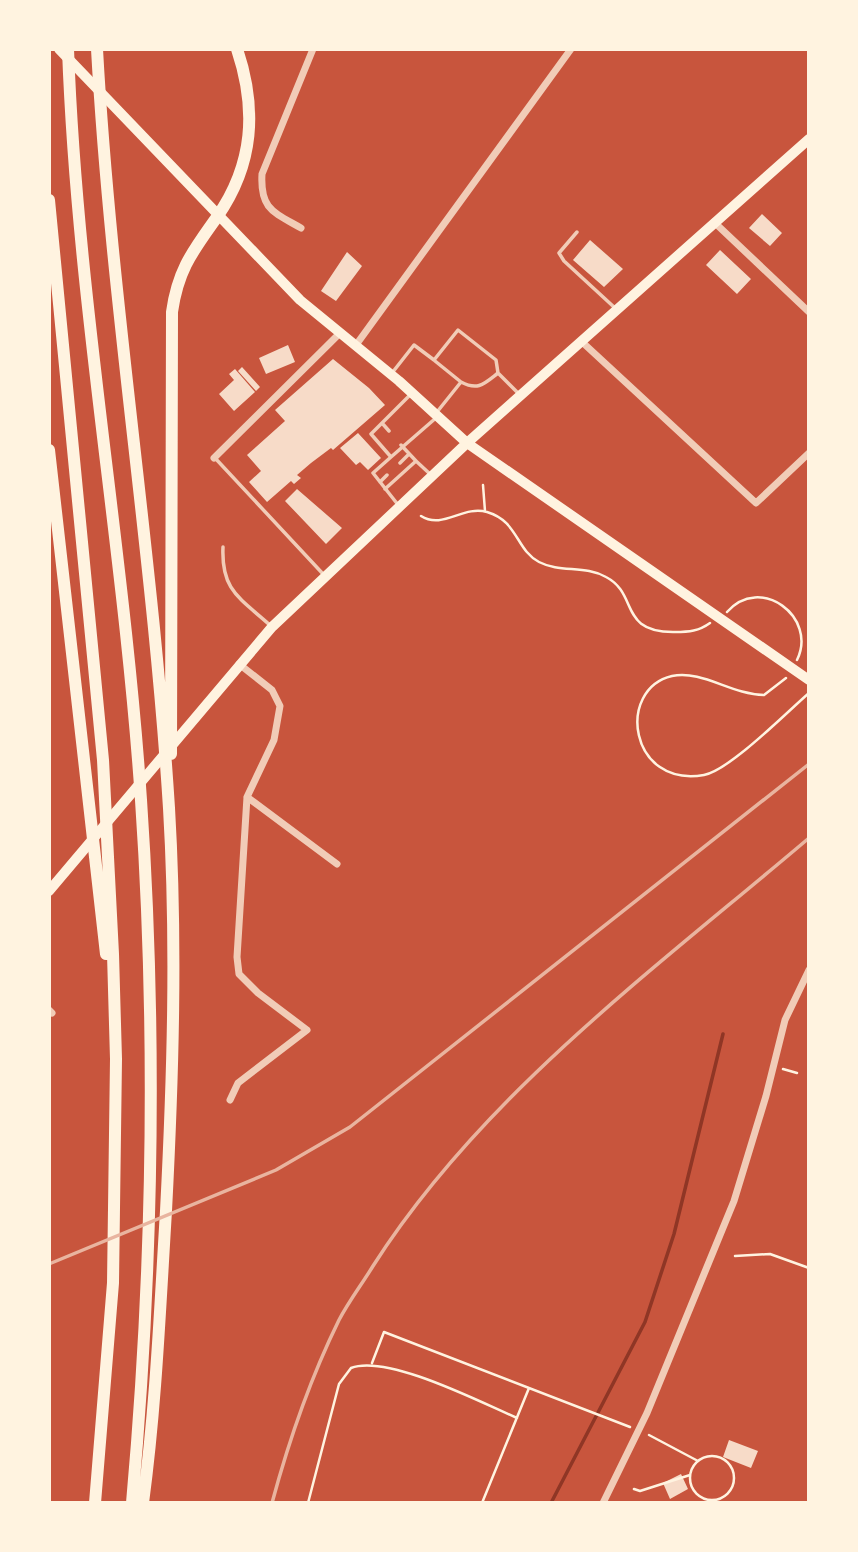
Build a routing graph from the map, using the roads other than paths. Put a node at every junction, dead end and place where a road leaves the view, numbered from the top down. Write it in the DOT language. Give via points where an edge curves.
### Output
graph roads {
  1 [pos="60,49"];
  2 [pos="68,49"];
  3 [pos="97,49"];
  4 [pos="237,49"];
  5 [pos="313,49"];
  6 [pos="571,49"];
  7 [pos="809,139"];
  8 [pos="49,200"];
  9 [pos="219,215"];
  10 [pos="714,222"];
  11 [pos="300,228"];
  12 [pos="577,232"];
  13 [pos="617,309"];
  14 [pos="809,312"];
  15 [pos="340,333"];
  16 [pos="581,341"];
  17 [pos="356,345"];
  18 [pos="434,360"];
  19 [pos="498,373"];
  20 [pos="391,374"];
  21 [pos="461,382"];
  22 [pos="413,393"];
  23 [pos="521,397"];
  24 [pos="437,415"];
  25 [pos="382,424"];
  26 [pos="389,431"];
  27 [pos="467,443"];
  28 [pos="402,446"];
  29 [pos="49,450"];
  30 [pos="809,453"];
  31 [pos="410,454"];
  32 [pos="391,457"];
  33 [pos="214,458"];
  34 [pos="416,461"];
  35 [pos="400,463"];
  36 [pos="49,474"];
  37 [pos="387,475"];
  38 [pos="432,477"];
  39 [pos="380,482"];
  40 [pos="385,489"];
  41 [pos="401,507"];
  42 [pos="57,525"];
  43 [pos="223,547"];
  44 [pos="326,577"];
  45 [pos="272,627"];
  46 [pos="239,664"];
  47 [pos="809,680"];
  48 [pos="247,797"];
  49 [pos="169,807"];
  50 [pos="337,864"];
  51 [pos="52,888"];
  52 [pos="809,970"];
  53 [pos="116,1059"];
  54 [pos="230,1100"];
  55 [pos="95,1503"];
  56 [pos="132,1503"];
  57 [pos="144,1503"];
  58 [pos="603,1503"];
  1 -- 9 [label="main road"];
  2 -- 56 [label="highway" via="76,181 141,799 151,1033 151,1186"];
  3 -- 49 [label="highway" via="109,230"];
  4 -- 9 [label="highway" via="249,92 251,131 245,163"];
  5 -- 11 [label="street" via="262,174 261,190 272,212"];
  6 -- 17 [label="street"];
  7 -- 10 [label="main road"];
  8 -- 53 [label="highway" via="103,760"];
  9 -- 15 [label="main road" via="300,300"];
  9 -- 49 [label="highway" via="186,261 172,312"];
  10 -- 13 [label="main road"];
  10 -- 14 [label="street"];
  12 -- 13 [label="lane" via="559,253"];
  13 -- 16 [label="main road"];
  15 -- 17 [label="main road"];
  15 -- 33 [label="street"];
  16 -- 23 [label="main road"];
  16 -- 30 [label="street" via="756,503"];
  17 -- 20 [label="main road"];
  18 -- 19 [label="lane" via="458,330 496,360"];
  18 -- 20 [label="lane" via="414,345"];
  18 -- 21 [label="lane"];
  19 -- 21 [label="lane" via="479,387"];
  19 -- 23 [label="lane"];
  20 -- 22 [label="main road"];
  21 -- 24 [label="lane"];
  22 -- 24 [label="main road"];
  22 -- 25 [label="lane"];
  23 -- 27 [label="main road"];
  24 -- 27 [label="main road"];
  24 -- 28 [label="lane"];
  25 -- 26 [label="lane"];
  25 -- 32 [label="lane" via="371,435"];
  27 -- 38 [label="main road"];
  27 -- 47 [label="main road"];
  28 -- 31 [label="lane"];
  28 -- 32 [label="lane"];
  29 -- 42 [label="highway"];
  31 -- 34 [label="lane"];
  31 -- 35 [label="lane"];
  32 -- 39 [label="lane" via="373,473"];
  33 -- 44 [label="lane"];
  34 -- 38 [label="lane"];
  34 -- 40 [label="lane"];
  36 -- 42 [label="highway"];
  37 -- 39 [label="lane"];
  38 -- 41 [label="main road"];
  39 -- 40 [label="lane"];
  40 -- 41 [label="lane"];
  41 -- 44 [label="main road"];
  42 -- 53 [label="highway"];
  43 -- 45 [label="lane" via="222,573 232,589"];
  44 -- 45 [label="main road"];
  45 -- 46 [label="main road"];
  46 -- 48 [label="street" via="271,690 280,706 274,740"];
  46 -- 51 [label="main road"];
  48 -- 50 [label="street"];
  48 -- 54 [label="street" via="239,974 307,1030 238,1083"];
  49 -- 57 [label="highway" via="175,967 163,1260"];
  52 -- 58 [label="street" via="785,1020 734,1201 647,1413"];
  53 -- 55 [label="highway" via="113,1283"];
}
